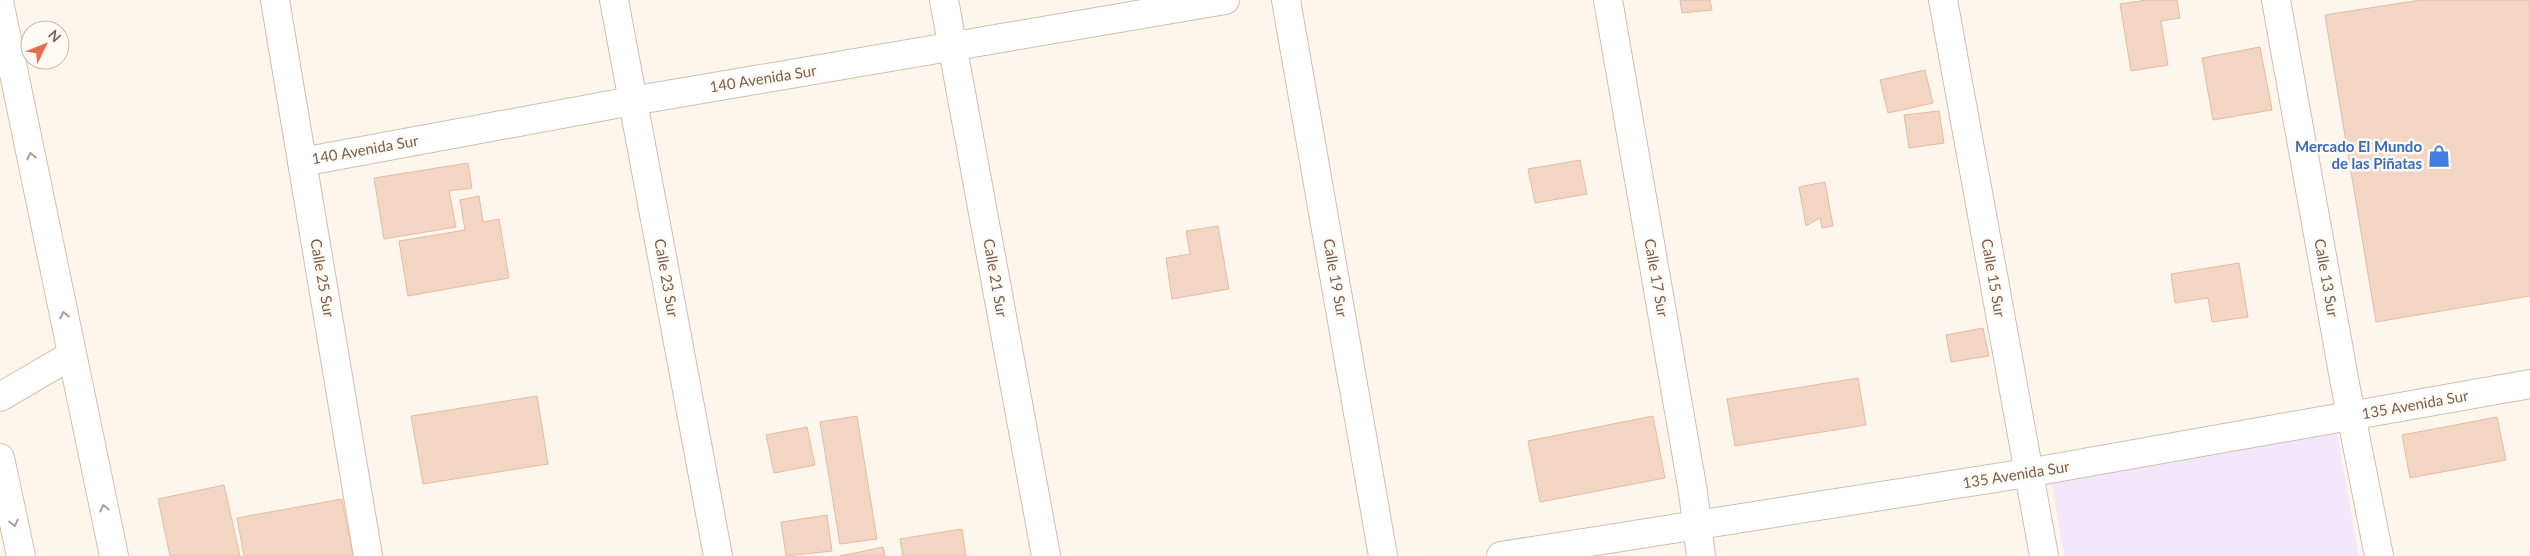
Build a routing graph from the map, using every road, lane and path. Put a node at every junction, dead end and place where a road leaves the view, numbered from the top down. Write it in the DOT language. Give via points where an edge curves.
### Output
graph roads {
  1 [pos="275,0"];
  2 [pos="614,0"];
  3 [pos="944,0"];
  4 [pos="1225,0"];
  5 [pos="1286,0"];
  6 [pos="1608,0"];
  7 [pos="1943,0"];
  8 [pos="2276,0"];
  9 [pos="0,6"];
  10 [pos="953,48"];
  11 [pos="632,101"];
  12 [pos="302,162"];
  13 [pos="72,355"];
  14 [pos="2530,384"];
  15 [pos="0,397"];
  16 [pos="2351,416"];
  17 [pos="0,458"];
  18 [pos="2028,473"];
  19 [pos="1698,524"];
  20 [pos="21,556"];
  21 [pos="114,556"];
  22 [pos="368,556"];
  23 [pos="718,556"];
  24 [pos="1046,556"];
  25 [pos="1383,556"];
  26 [pos="1501,556"];
  27 [pos="1701,556"];
  28 [pos="2044,556"];
  29 [pos="2379,556"];
  1 -- 12 [label="street, Calle 25 Sur"];
  2 -- 11 [label="street, Calle 23 Sur"];
  3 -- 10 [label="street, Calle 21 Sur"];
  4 -- 10 [label="street, 140 Avenida Sur"];
  5 -- 25 [label="street, Calle 19 Sur"];
  6 -- 19 [label="street, Calle 17 Sur"];
  7 -- 18 [label="street, Calle 15 Sur"];
  8 -- 16 [label="street, Calle 13 Sur"];
  13 -- 9 [label="street, one-way"];
  10 -- 11 [label="street, 140 Avenida Sur"];
  10 -- 24 [label="street, Calle 21 Sur"];
  11 -- 12 [label="street, 140 Avenida Sur"];
  11 -- 23 [label="street, Calle 23 Sur"];
  12 -- 22 [label="street, Calle 25 Sur"];
  13 -- 15 [label="street"];
  21 -- 13 [label="street, one-way"];
  14 -- 16 [label="street, 135 Avenida Sur"];
  16 -- 18 [label="street, 135 Avenida Sur"];
  16 -- 29 [label="street, Calle 13 Sur"];
  17 -- 20 [label="street, one-way"];
  18 -- 19 [label="street, 135 Avenida Sur"];
  18 -- 28 [label="street, Calle 15 Sur"];
  19 -- 26 [label="street, 135 Avenida Sur"];
  19 -- 27 [label="street, Calle 17 Sur"];
}
